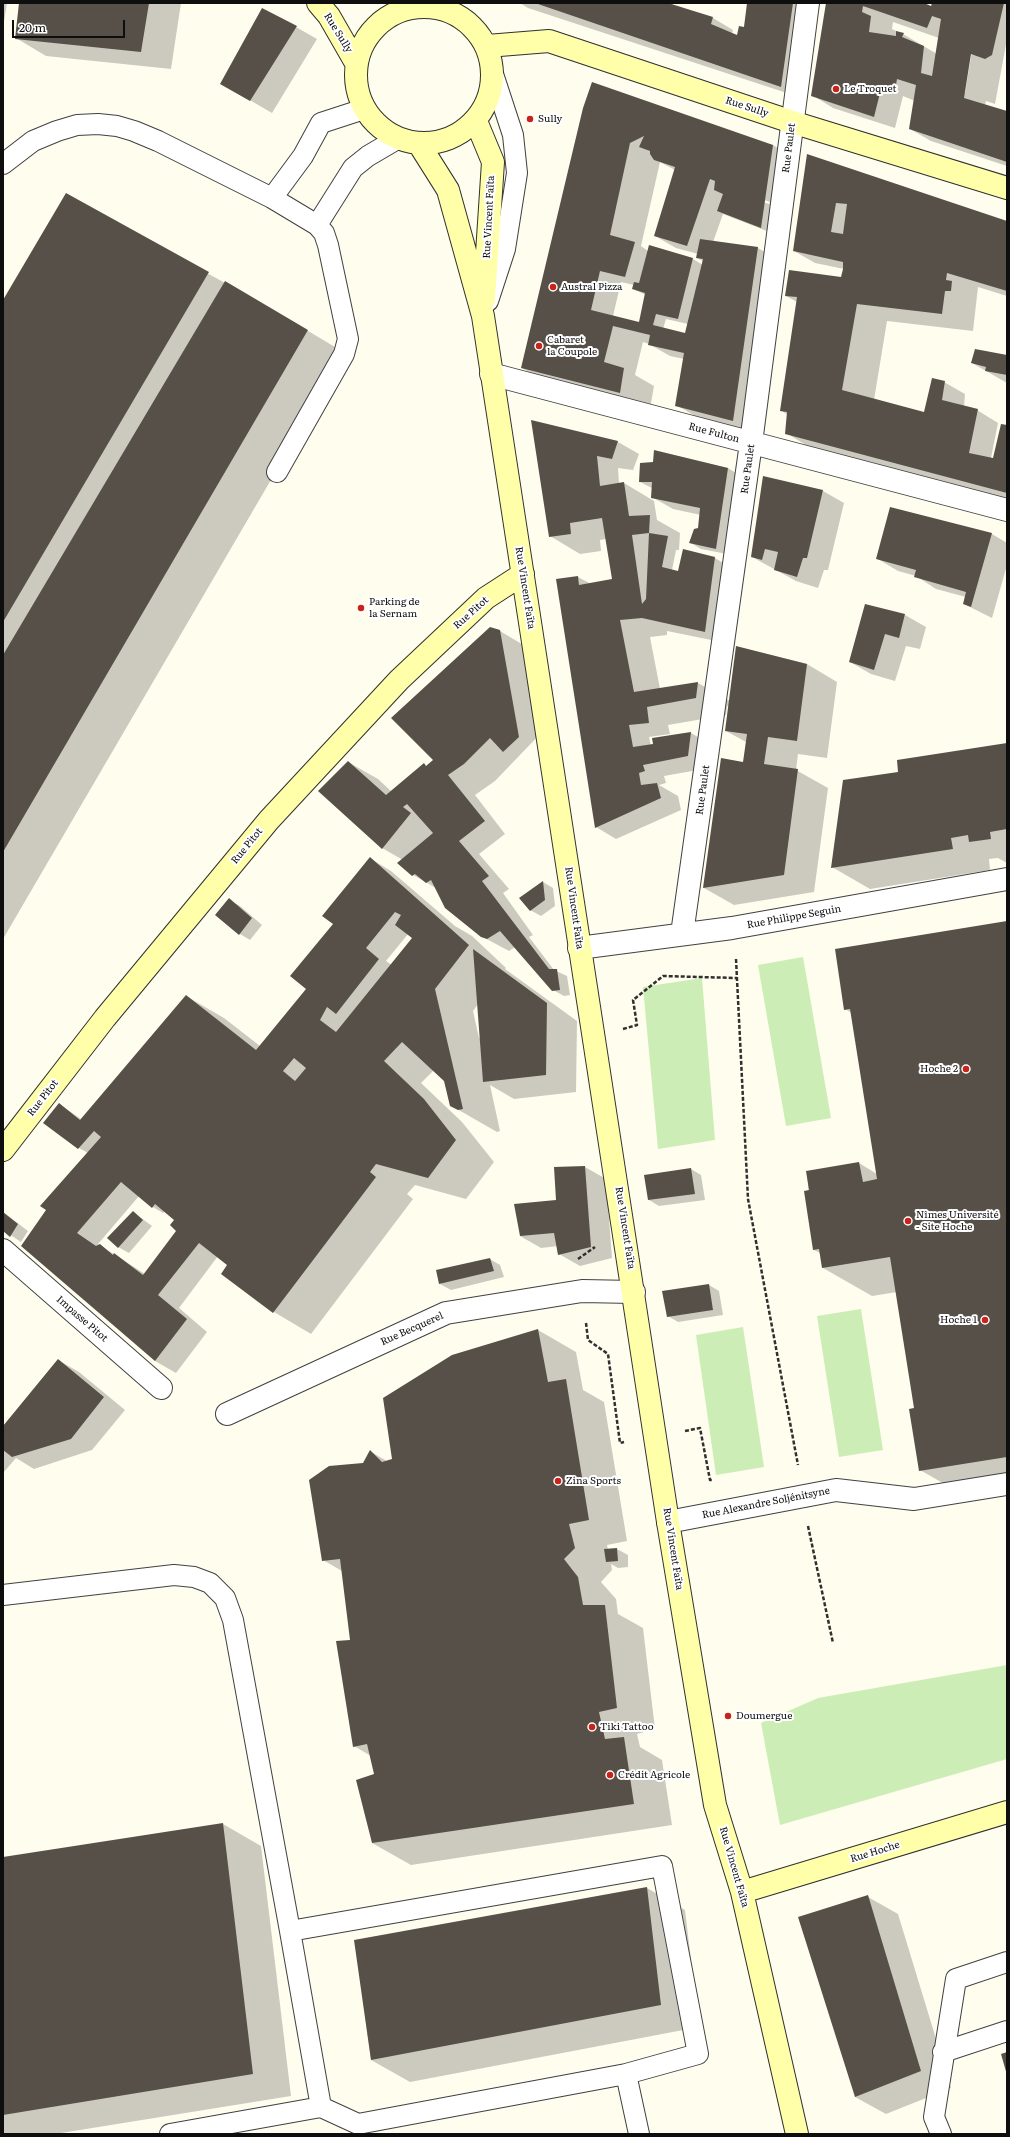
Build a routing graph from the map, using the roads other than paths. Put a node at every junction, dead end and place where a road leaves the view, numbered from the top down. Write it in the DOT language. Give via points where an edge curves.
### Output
graph roads {
  1 [pos="318,3"];
  2 [pos="808,3"];
  3 [pos="396,6"];
  4 [pos="449,7"];
  5 [pos="487,46"];
  6 [pos="356,63"];
  7 [pos="493,74"];
  8 [pos="364,109"];
  9 [pos="476,121"];
  10 [pos="792,122"];
  11 [pos="397,139"];
  12 [pos="419,144"];
  13 [pos="3,164"];
  14 [pos="1007,188"];
  15 [pos="272,198"];
  16 [pos="317,225"];
  17 [pos="483,316"];
  18 [pos="491,374"];
  19 [pos="751,443"];
  20 [pos="276,472"];
  21 [pos="1007,510"];
  22 [pos="523,574"];
  23 [pos="1007,879"];
  24 [pos="682,934"];
  25 [pos="579,948"];
  26 [pos="3,1150"];
  27 [pos="3,1250"];
  28 [pos="634,1292"];
  29 [pos="161,1388"];
  30 [pos="228,1414"];
  31 [pos="1007,1484"];
  32 [pos="668,1522"];
  33 [pos="3,1595"];
  34 [pos="1007,1812"];
  35 [pos="742,1892"];
  36 [pos="290,1931"];
  37 [pos="1007,1962"];
  38 [pos="1007,2031"];
  39 [pos="943,2052"];
  40 [pos="626,2074"];
  41 [pos="321,2107"];
  42 [pos="170,2134"];
  43 [pos="639,2134"];
  44 [pos="797,2134"];
  45 [pos="941,2134"];
  1 -- 6 [label="main road, Rue Sully" via="329,16"];
  2 -- 10 [label="street, Rue Paulet"];
  3 -- 4 [label="main road"];
  3 -- 6 [label="main road" via="365,40"];
  4 -- 5 [label="main road" via="477,31"];
  5 -- 7 [label="main road"];
  5 -- 10 [label="main road, Rue Sully" via="549,41"];
  6 -- 8 [label="main road" via="355,79"];
  7 -- 9 [label="main road" via="491,91"];
  7 -- 17 [label="lane" via="513,135 517,173 505,249"];
  8 -- 11 [label="main road" via="378,127"];
  8 -- 15 [label="lane" via="321,124 303,156"];
  9 -- 12 [label="main road" via="460,134 440,142"];
  9 -- 17 [label="main road, Rue Vincent Faïta" via="493,162"];
  10 -- 14 [label="main road, Rue Sully"];
  10 -- 19 [label="street, Rue Paulet"];
  11 -- 12 [label="main road"];
  11 -- 16 [label="lane" via="353,168"];
  12 -- 17 [label="main road, Rue Vincent Faïta" via="448,190"];
  13 -- 15 [label="lane" via="33,141 77,125 98,124 134,131"];
  15 -- 16 [label="lane"];
  16 -- 20 [label="lane" via="324,233 328,245 348,339 344,354"];
  17 -- 18 [label="main road, Rue Vincent Faïta"];
  18 -- 19 [label="street, Rue Fulton"];
  18 -- 22 [label="main road, Rue Vincent Faïta"];
  19 -- 21 [label="street, Rue Fulton"];
  19 -- 24 [label="street, Rue Paulet"];
  22 -- 25 [label="main road, Rue Vincent Faïta"];
  22 -- 26 [label="main road, Rue Pitot" via="486,598 399,680 269,820 105,1018"];
  23 -- 24 [label="street, Rue Philippe Seguin" via="732,928"];
  24 -- 25 [label="street, Rue Philippe Seguin"];
  25 -- 28 [label="main road, Rue Vincent Faïta"];
  27 -- 29 [label="street, Impasse Pitot"];
  28 -- 30 [label="street, Rue Becquerel" via="582,1291 446,1314"];
  28 -- 32 [label="main road, Rue Vincent Faïta"];
  31 -- 32 [label="street, Rue Alexandre Soljénitsyne" via="914,1500 836,1490"];
  32 -- 35 [label="main road, Rue Vincent Faïta" via="715,1805"];
  33 -- 36 [label="lane" via="174,1575 194,1577 210,1583 225,1598 233,1620"];
  34 -- 35 [label="main road, Rue Hoche"];
  35 -- 44 [label="main road, Rue Vincent Faïta"];
  36 -- 40 [label="lane" via="662,1866 698,2054"];
  36 -- 41 [label="lane"];
  37 -- 39 [label="lane" via="956,1979"];
  38 -- 39 [label="lane"];
  39 -- 45 [label="lane" via="934,2117"];
  40 -- 41 [label="lane" via="358,2124"];
  40 -- 43 [label="lane"];
  41 -- 42 [label="lane"];
}
